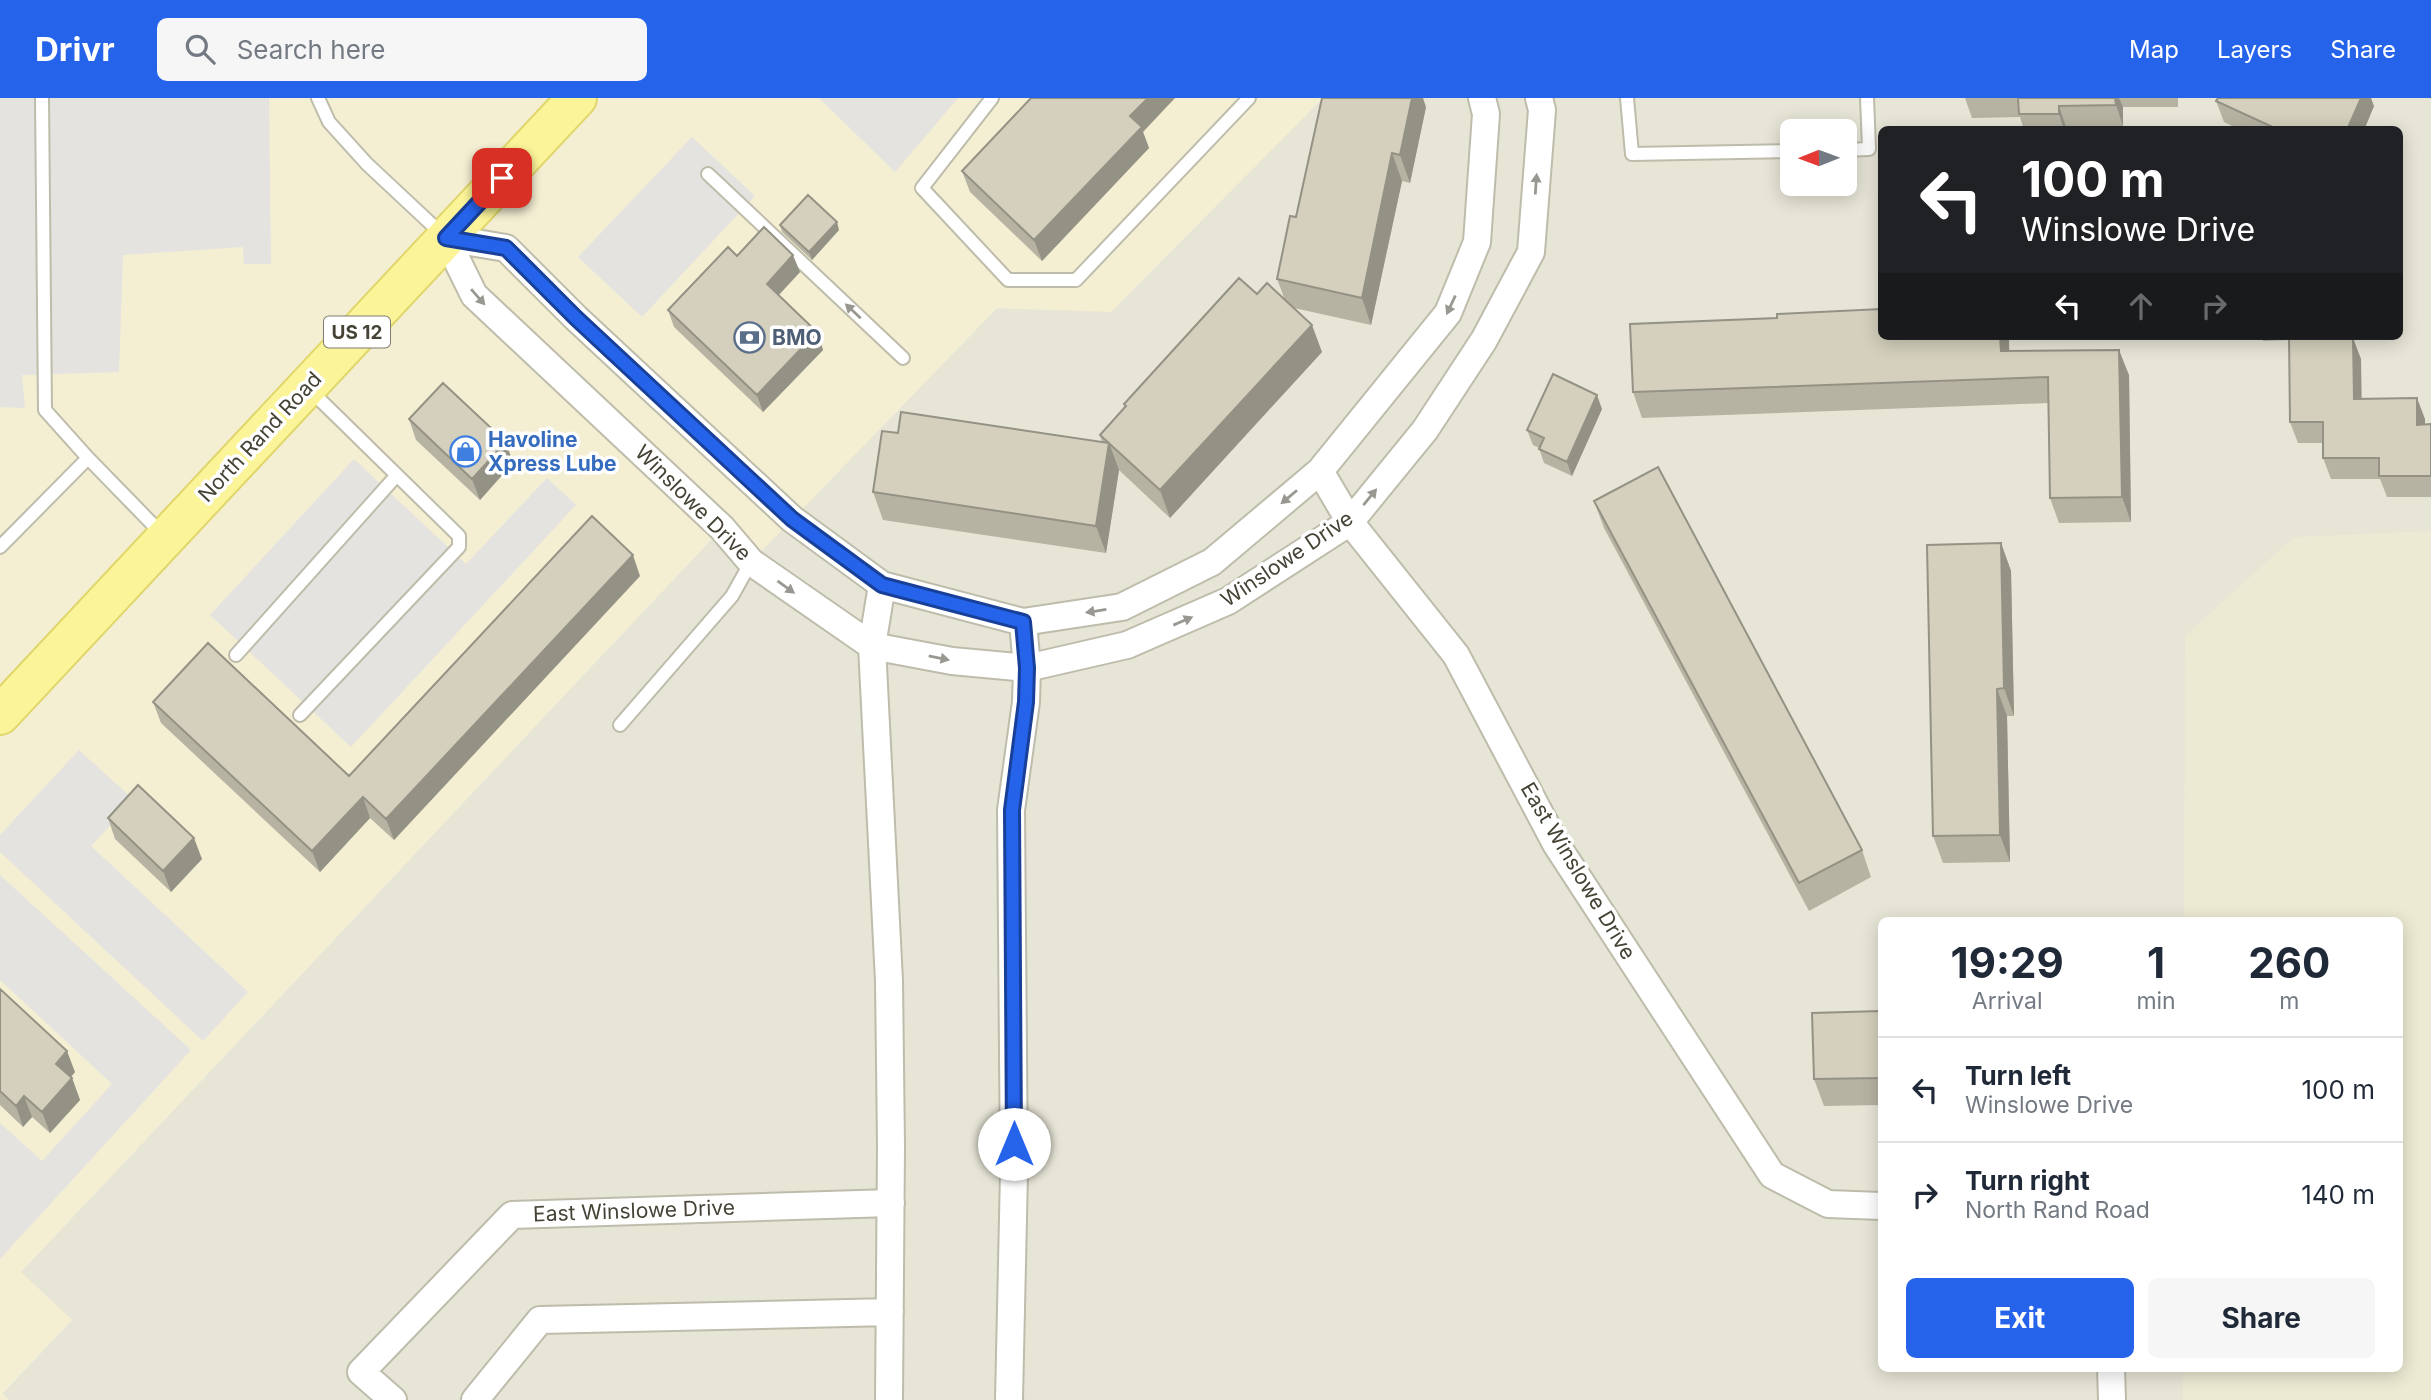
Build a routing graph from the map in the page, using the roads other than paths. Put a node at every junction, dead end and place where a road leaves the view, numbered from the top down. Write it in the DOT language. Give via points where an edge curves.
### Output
graph roads {
  1 [pos="42,98"];
  2 [pos="318,98"];
  3 [pos="577,98"];
  4 [pos="992,98"];
  5 [pos="1250,98"];
  6 [pos="1482,98"];
  7 [pos="1539,98"];
  8 [pos="1627,98"];
  9 [pos="1867,98"];
  10 [pos="1857,149"];
  11 [pos="1780,151"];
  12 [pos="708,174"];
  13 [pos="446,238"];
  14 [pos="903,358"];
  15 [pos="307,386"];
  16 [pos="88,458"];
  17 [pos="1320,471"];
  18 [pos="397,475"];
  19 [pos="1350,522"];
  20 [pos="166,538"];
  21 [pos="0,547"];
  22 [pos="751,562"];
  23 [pos="882,585"];
  24 [pos="1023,622"];
  25 [pos="872,646"];
  26 [pos="236,655"];
  27 [pos="1027,668"];
  28 [pos="0,715"];
  29 [pos="300,715"];
  30 [pos="620,725"];
  31 [pos="891,1203"];
  32 [pos="1878,1206"];
  33 [pos="890,1312"];
  34 [pos="2111,1372"];
  35 [pos="393,1400"];
  36 [pos="475,1400"];
  37 [pos="889,1400"];
  38 [pos="1009,1400"];
  39 [pos="2112,1400"];
  1 -- 16 [label="lane" via="45,410"];
  2 -- 13 [label="lane" via="330,122 367,164"];
  3 -- 13 [label="main road, North Rand Road / US 12"];
  4 -- 5 [label="lane" via="922,188 1008,280 1076,280"];
  6 -- 17 [label="street, Winslowe Drive, one-way" via="1486,114 1477,243 1448,313"];
  19 -- 7 [label="street, Winslowe Drive, one-way" via="1425,430 1484,340 1531,252 1542,110"];
  8 -- 11 [label="lane" via="1632,154"];
  9 -- 10 [label="lane" via="1869,149"];
  14 -- 12 [label="lane, one-way"];
  13 -- 15 [label="main road, North Rand Road / US 12"];
  13 -- 22 [label="street, Winslowe Drive, one-way" via="474,295 722,528"];
  13 -- 23 [label="street, Winslowe Drive" via="506,248 792,519"];
  15 -- 18 [label="lane"];
  15 -- 20 [label="main road, North Rand Road / US 12"];
  16 -- 20 [label="lane"];
  16 -- 21 [label="lane"];
  17 -- 19 [label="street, East Winslowe Drive"];
  17 -- 24 [label="street, Winslowe Drive, one-way" via="1212,562 1122,607"];
  18 -- 26 [label="lane"];
  18 -- 29 [label="lane" via="459,536 459,547"];
  27 -- 19 [label="street, Winslowe Drive, one-way" via="1127,645 1228,601"];
  19 -- 32 [label="street, East Winslowe Drive" via="1456,655 1556,844 1772,1175 1828,1204"];
  20 -- 28 [label="main road, North Rand Road / US 12"];
  22 -- 25 [label="street, Winslowe Drive, one-way"];
  22 -- 30 [label="lane" via="732,596"];
  23 -- 24 [label="street, Winslowe Drive"];
  23 -- 25 [label="street"];
  24 -- 27 [label="street"];
  25 -- 27 [label="street, Winslowe Drive, one-way" via="952,661"];
  25 -- 31 [label="street" via="889,981"];
  27 -- 38 [label="street" via="1012,810 1014,1171"];
  31 -- 33 [label="street"];
  31 -- 35 [label="street, East Winslowe Drive" via="512,1214 361,1372"];
  33 -- 36 [label="street" via="540,1320"];
  33 -- 37 [label="street"];
  34 -- 39 [label="street"];
}
